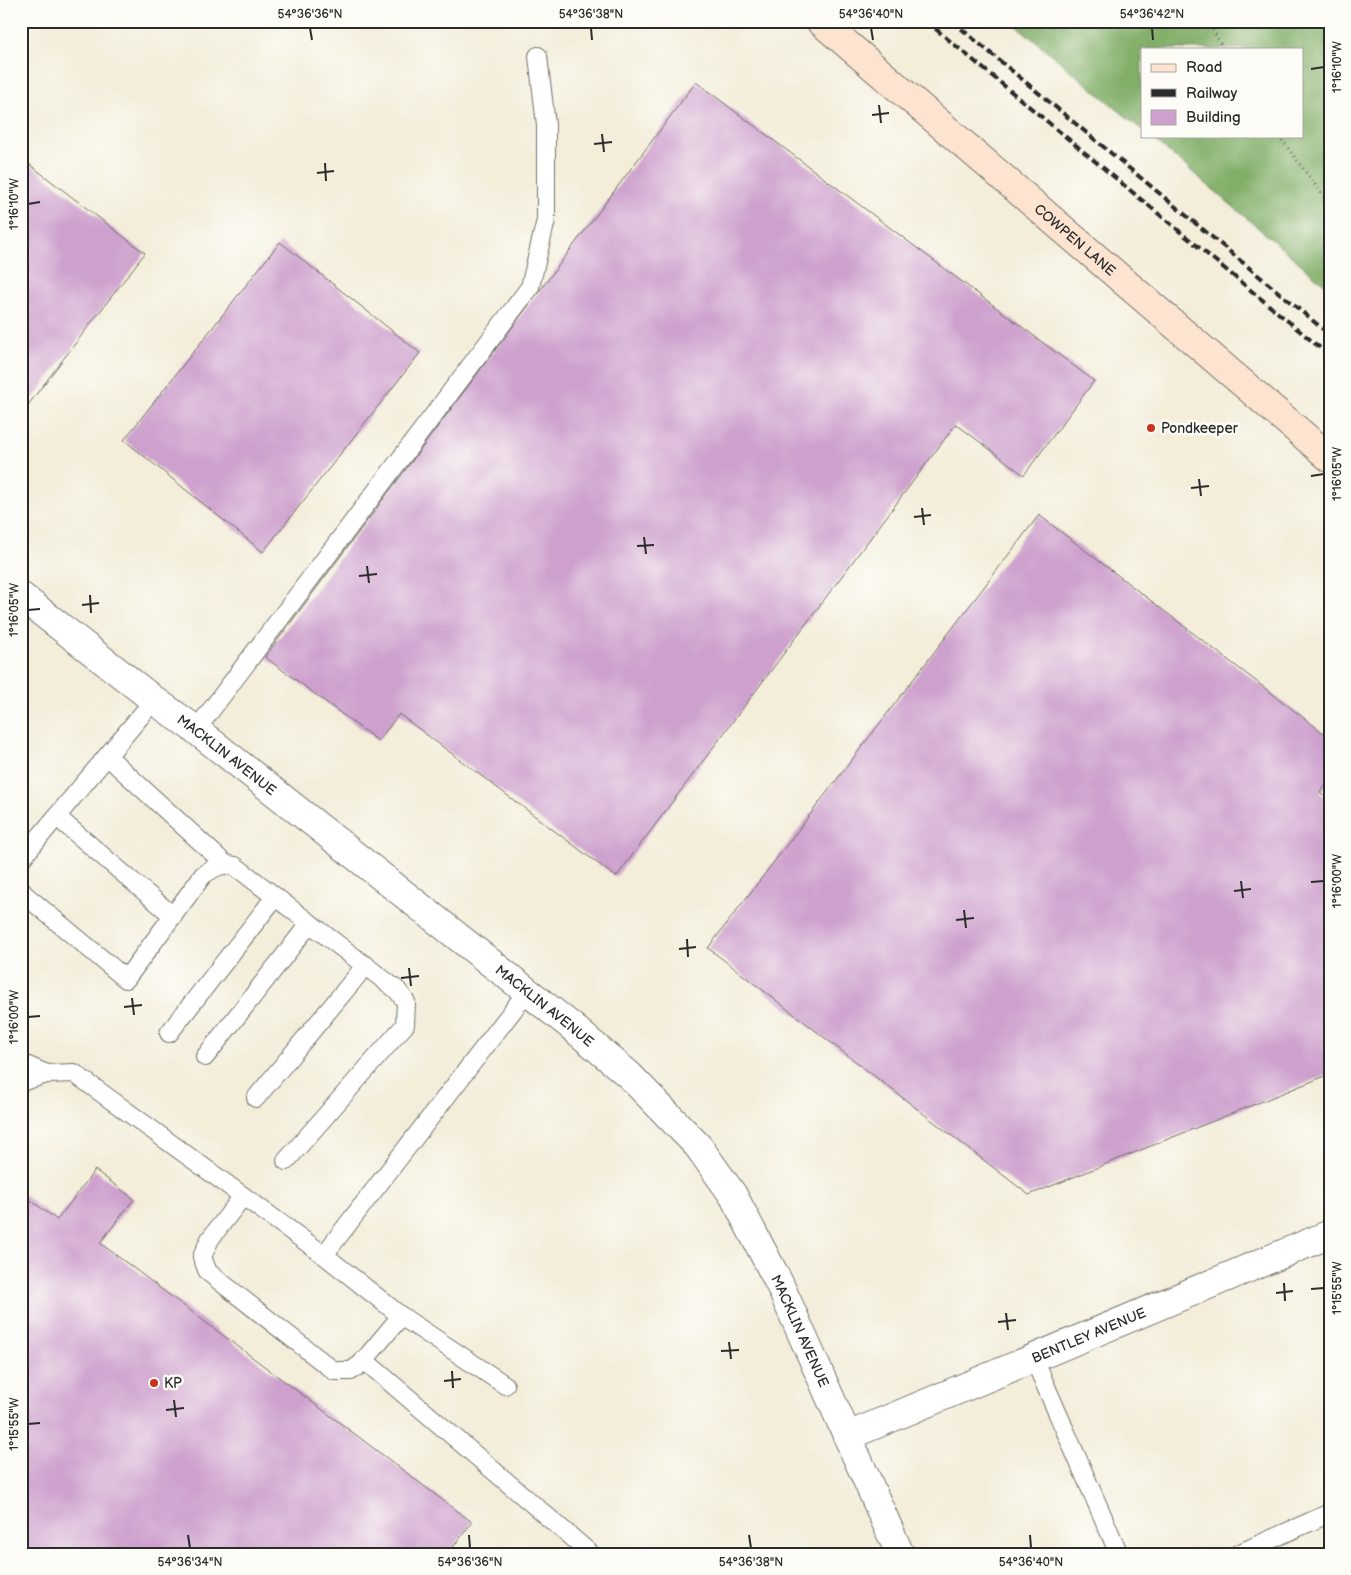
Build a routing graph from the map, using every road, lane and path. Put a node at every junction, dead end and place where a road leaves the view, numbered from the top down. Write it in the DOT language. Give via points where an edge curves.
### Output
graph roads {
  1 [pos="820,21"];
  2 [pos="1208,21"];
  3 [pos="1222,48"];
  4 [pos="538,56"];
  5 [pos="1280,138"];
  6 [pos="1330,205"];
  7 [pos="1330,458"];
  8 [pos="22,600"];
  9 [pos="154,700"];
  10 [pos="196,730"];
  11 [pos="107,756"];
  12 [pos="57,817"];
  13 [pos="21,859"];
  14 [pos="224,863"];
  15 [pos="21,890"];
  16 [pos="275,897"];
  17 [pos="173,916"];
  18 [pos="310,923"];
  19 [pos="366,965"];
  20 [pos="527,992"];
  21 [pos="169,1034"];
  22 [pos="205,1057"];
  23 [pos="21,1064"];
  24 [pos="47,1074"];
  25 [pos="21,1082"];
  26 [pos="256,1098"];
  27 [pos="286,1161"];
  28 [pos="244,1196"];
  29 [pos="1330,1234"];
  30 [pos="324,1255"];
  31 [pos="401,1316"];
  32 [pos="1034,1359"];
  33 [pos="364,1360"];
  34 [pos="504,1385"];
  35 [pos="848,1436"];
  36 [pos="1330,1513"];
  37 [pos="591,1554"];
  38 [pos="900,1554"];
  39 [pos="1119,1554"];
  40 [pos="1238,1554"];
  1 -- 7 [label="street, COWPEN LANE"];
  2 -- 3 [label="path"];
  4 -- 10 [label="lane" via="546,125 546,220 530,287"];
  5 -- 6 [label="path"];
  8 -- 9 [label="street, MACKLIN AVENUE"];
  9 -- 10 [label="street, MACKLIN AVENUE"];
  9 -- 11 [label="lane"];
  10 -- 20 [label="street, MACKLIN AVENUE"];
  11 -- 12 [label="lane"];
  11 -- 14 [label="lane"];
  12 -- 13 [label="lane"];
  12 -- 17 [label="lane"];
  14 -- 16 [label="lane" via="235,866"];
  14 -- 17 [label="lane" via="203,875"];
  15 -- 17 [label="lane" via="126,979"];
  16 -- 18 [label="lane"];
  16 -- 21 [label="lane"];
  18 -- 19 [label="lane"];
  18 -- 22 [label="lane"];
  19 -- 26 [label="lane"];
  19 -- 27 [label="lane" via="397,990 406,1002 404,1024"];
  20 -- 30 [label="lane"];
  20 -- 35 [label="street, MACKLIN AVENUE" via="629,1075 698,1146 728,1188 778,1283"];
  23 -- 24 [label="lane"];
  24 -- 25 [label="lane"];
  24 -- 28 [label="lane" via="74,1073"];
  28 -- 30 [label="lane"];
  28 -- 33 [label="lane" via="210,1239 202,1257 208,1272 334,1371 351,1371"];
  29 -- 32 [label="street, BENTLEY AVENUE"];
  30 -- 31 [label="lane"];
  31 -- 33 [label="lane"];
  31 -- 34 [label="lane"];
  32 -- 35 [label="street, BENTLEY AVENUE"];
  32 -- 39 [label="lane"];
  33 -- 37 [label="lane"];
  35 -- 38 [label="street, MACKLIN AVENUE"];
  36 -- 40 [label="lane"];
}
